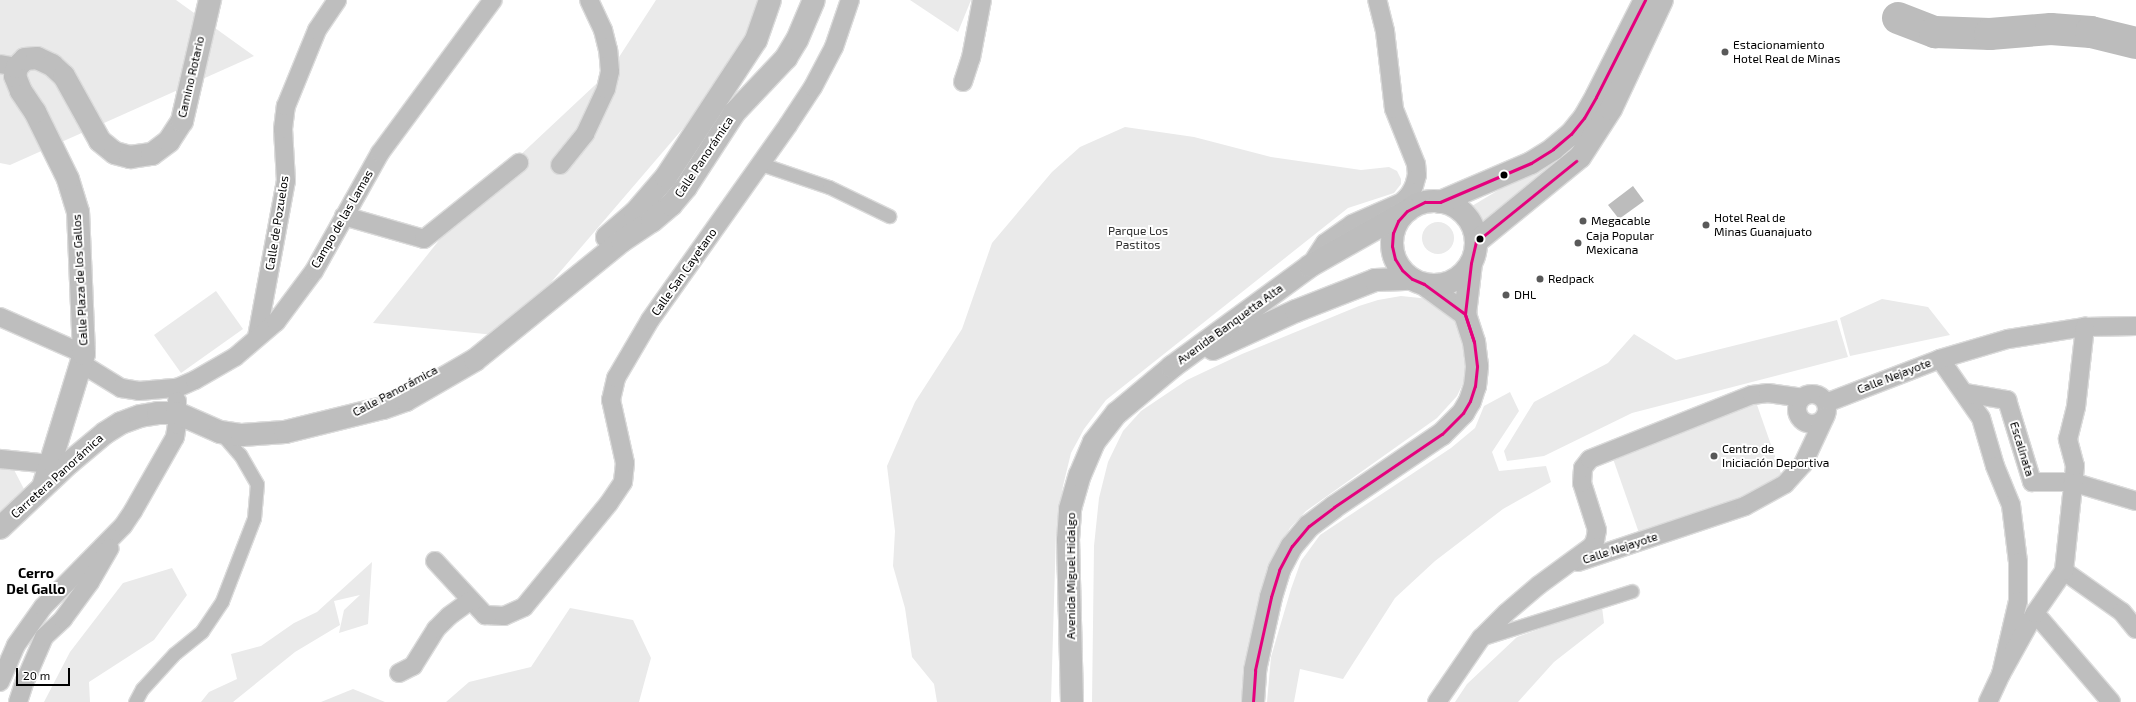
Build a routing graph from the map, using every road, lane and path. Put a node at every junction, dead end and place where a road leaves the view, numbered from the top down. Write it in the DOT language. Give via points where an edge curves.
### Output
graph roads {
  1 [pos="210,0"];
  2 [pos="337,0"];
  3 [pos="493,0"];
  4 [pos="589,0"];
  5 [pos="770,0"];
  6 [pos="814,0"];
  7 [pos="850,0"];
  8 [pos="982,0"];
  9 [pos="1377,0"];
  10 [pos="1645,0"];
  11 [pos="1662,0"];
  12 [pos="8,65"];
  13 [pos="963,82"];
  14 [pos="519,163"];
  15 [pos="761,164"];
  16 [pos="560,165"];
  17 [pos="1440,202"];
  18 [pos="1407,211"];
  19 [pos="344,216"];
  20 [pos="889,216"];
  21 [pos="1476,242"];
  22 [pos="1471,263"];
  23 [pos="1310,266"];
  24 [pos="1418,282"];
  25 [pos="1465,314"];
  26 [pos="0,317"];
  27 [pos="2136,326"];
  28 [pos="2085,327"];
  29 [pos="257,337"];
  30 [pos="83,359"];
  31 [pos="1940,359"];
  32 [pos="1172,367"];
  33 [pos="177,388"];
  34 [pos="1965,393"];
  35 [pos="1802,398"];
  36 [pos="1825,410"];
  37 [pos="177,413"];
  38 [pos="347,416"];
  39 [pos="220,432"];
  40 [pos="0,459"];
  41 [pos="50,464"];
  42 [pos="2072,482"];
  43 [pos="43,488"];
  44 [pos="2136,501"];
  45 [pos="123,526"];
  46 [pos="0,528"];
  47 [pos="435,561"];
  48 [pos="1569,564"];
  49 [pos="2064,571"];
  50 [pos="1632,591"];
  51 [pos="470,601"];
  52 [pos="2035,614"];
  53 [pos="2136,629"];
  54 [pos="1481,638"];
  55 [pos="399,673"];
  56 [pos="2001,674"];
  57 [pos="0,682"];
  58 [pos="18,702"];
  59 [pos="135,702"];
  60 [pos="1072,702"];
  61 [pos="1253,702"];
  62 [pos="1437,702"];
  63 [pos="1988,702"];
  64 [pos="2111,702"];
  1 -- 12 [label="street, Camino Rotario" via="182,121 169,141 152,154 130,157 115,153 100,141 64,76 52,65 37,58"];
  2 -- 29 [label="street, Calle de Pozuelos" via="317,30 286,106 283,129 286,181"];
  3 -- 19 [label="street, Campo de las Lamas" via="380,153"];
  4 -- 16 [label="street" via="608,50 610,71 606,90 585,134"];
  5 -- 38 [label="street, Calle Panorámica" via="763,24 746,55 666,177 635,213 442,367"];
  6 -- 38 [label="street, Calle Panorámica" via="797,40 786,58 734,113 686,187 671,205 622,241 475,360 406,400"];
  7 -- 15 [label="street, Calle San Cayetano" via="834,47 813,87"];
  8 -- 13 [label="street" via="971,58"];
  9 -- 23 [label="street" via="1385,31 1394,109 1416,164 1417,175 1414,186 1402,202 1352,224 1325,243"];
  10 -- 17 [label="main road" via="1596,97 1571,134 1531,162"];
  11 -- 21 [label="main road" via="1611,109 1580,157"];
  12 -- 30 [label="street, Calle Plaza de los Gallos" via="35,112 68,179 78,212"];
  14 -- 19 [label="street" via="424,239"];
  15 -- 20 [label="street" via="829,187"];
  15 -- 51 [label="street, Calle San Cayetano" via="650,320 616,378 611,400 625,463 623,482 524,607 504,616 485,615"];
  17 -- 18 [label="main road" via="1425,202"];
  17 -- 21 [label="main road" via="1451,205 1465,216 1474,231"];
  18 -- 23 [label="main road, Avenida Banquetta Alta"];
  18 -- 24 [label="main road" via="1396,227 1392,246 1395,259 1402,270"];
  19 -- 29 [label="street, Campo de las Lamas" via="309,277 276,322"];
  21 -- 22 [label="main road"];
  22 -- 24 [label="main road" via="1462,274 1451,281 1438,285"];
  22 -- 25 [label="street"];
  23 -- 32 [label="main road, Avenida Banquetta Alta"];
  24 -- 25 [label="street"];
  24 -- 32 [label="main road, Avenida Banquetta Alta" via="1375,280"];
  25 -- 61 [label="street" via="1474,342 1477,366 1470,401 1463,413 1442,434 1334,507 1309,526 1292,546 1279,570 1271,597 1255,670"];
  26 -- 30 [label="street"];
  27 -- 28 [label="street, Calle Nejayote"];
  28 -- 31 [label="street, Calle Nejayote" via="2008,339"];
  28 -- 42 [label="street" via="2076,407 2068,439 2075,466"];
  29 -- 33 [label="street, Campo de las Lamas" via="215,369"];
  30 -- 33 [label="street, Calle Plaza de los Gallos" via="121,388 139,391"];
  30 -- 41 [label="street, Calle Plaza de los Gallos"];
  31 -- 34 [label="street"];
  31 -- 36 [label="street, Calle Nejayote"];
  32 -- 60 [label="main road, Avenida Miguel Hidalgo" via="1117,413 1094,442 1080,475 1070,509 1068,540"];
  33 -- 37 [label="street"];
  34 -- 42 [label="street, Escalinata" via="2007,400 2032,482"];
  34 -- 56 [label="street" via="1981,418 1995,466 2011,505 2014,526 2018,562 2018,600"];
  35 -- 36 [label="street" via="1815,394 1824,399"];
  35 -- 36 [label="street" via="1798,412 1807,423 1817,423"];
  35 -- 48 [label="street, Calle Nejayote" via="1768,393 1752,395 1590,459 1583,468 1582,483 1598,530 1597,536 1592,546"];
  36 -- 48 [label="street, Calle Nejayote" via="1803,464 1786,484 1745,506"];
  37 -- 39 [label="street, Carretera Panorámica"];
  37 -- 43 [label="street, Carretera Panorámica" via="152,414 121,423 105,433"];
  37 -- 45 [label="street" via="174,437"];
  38 -- 39 [label="street, Carretera Panorámica" via="285,432 242,435"];
  39 -- 59 [label="street" via="240,455 257,484 254,518 222,601 202,631 174,654 142,689"];
  40 -- 41 [label="street"];
  41 -- 43 [label="street, Calle Plaza de los Gallos"];
  42 -- 44 [label="street, Escalinata"];
  42 -- 49 [label="street"];
  43 -- 46 [label="street, Carretera Panorámica"];
  45 -- 57 [label="street" via="43,607 16,645"];
  45 -- 58 [label="street" via="90,582 63,619 44,637"];
  47 -- 51 [label="street, Calle San Cayetano"];
  48 -- 54 [label="street" via="1533,590"];
  49 -- 52 [label="street"];
  49 -- 53 [label="street" via="2122,612"];
  50 -- 54 [label="street"];
  51 -- 55 [label="street" via="436,629 413,666"];
  52 -- 56 [label="street"];
  52 -- 64 [label="street"];
  54 -- 62 [label="street"];
  56 -- 63 [label="street"];
}
